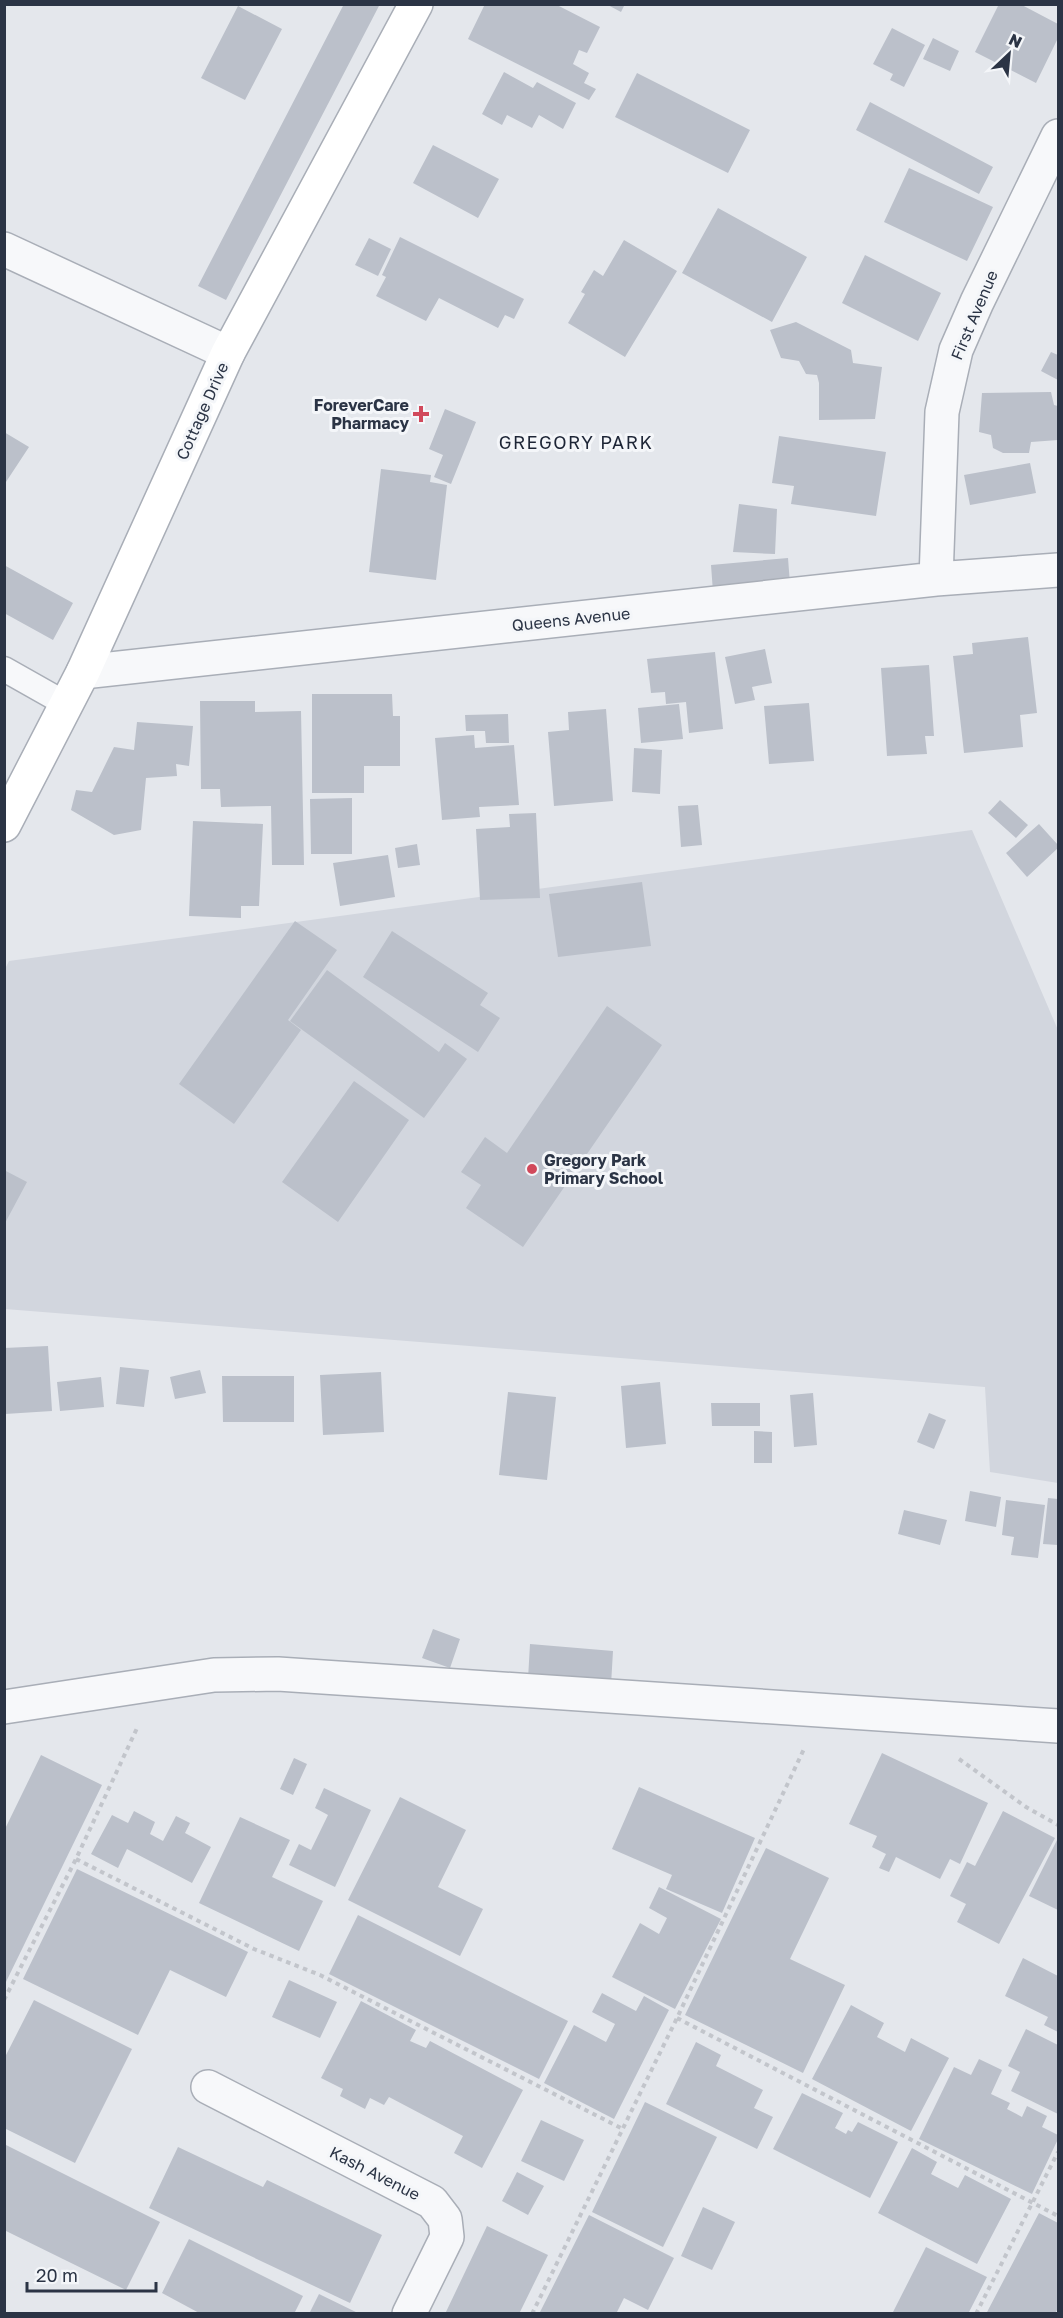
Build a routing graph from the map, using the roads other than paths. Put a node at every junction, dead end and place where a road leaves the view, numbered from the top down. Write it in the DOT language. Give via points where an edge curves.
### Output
graph roads {
  1 [pos="416,4"];
  2 [pos="1059,136"];
  3 [pos="4,249"];
  4 [pos="228,353"];
  5 [pos="1059,570"];
  6 [pos="936,579"];
  7 [pos="4,669"];
  8 [pos="83,672"];
  9 [pos="66,704"];
  10 [pos="4,825"];
  11 [pos="4,1707"];
  12 [pos="1059,1726"];
  13 [pos="208,2087"];
  14 [pos="409,2313"];
  1 -- 4 [label="street, Cottage Drive"];
  2 -- 6 [label="street, First Avenue" via="956,351 942,412"];
  3 -- 4 [label="street"];
  4 -- 8 [label="street, Cottage Drive"];
  5 -- 6 [label="street, Queens Avenue"];
  6 -- 8 [label="street, Queens Avenue"];
  7 -- 9 [label="lane"];
  8 -- 9 [label="street, Cottage Drive"];
  9 -- 10 [label="street, Cottage Drive"];
  11 -- 12 [label="street" via="214,1675 278,1674"];
  13 -- 14 [label="street, Kash Avenue" via="432,2202 445,2219 447,2237"];
}
